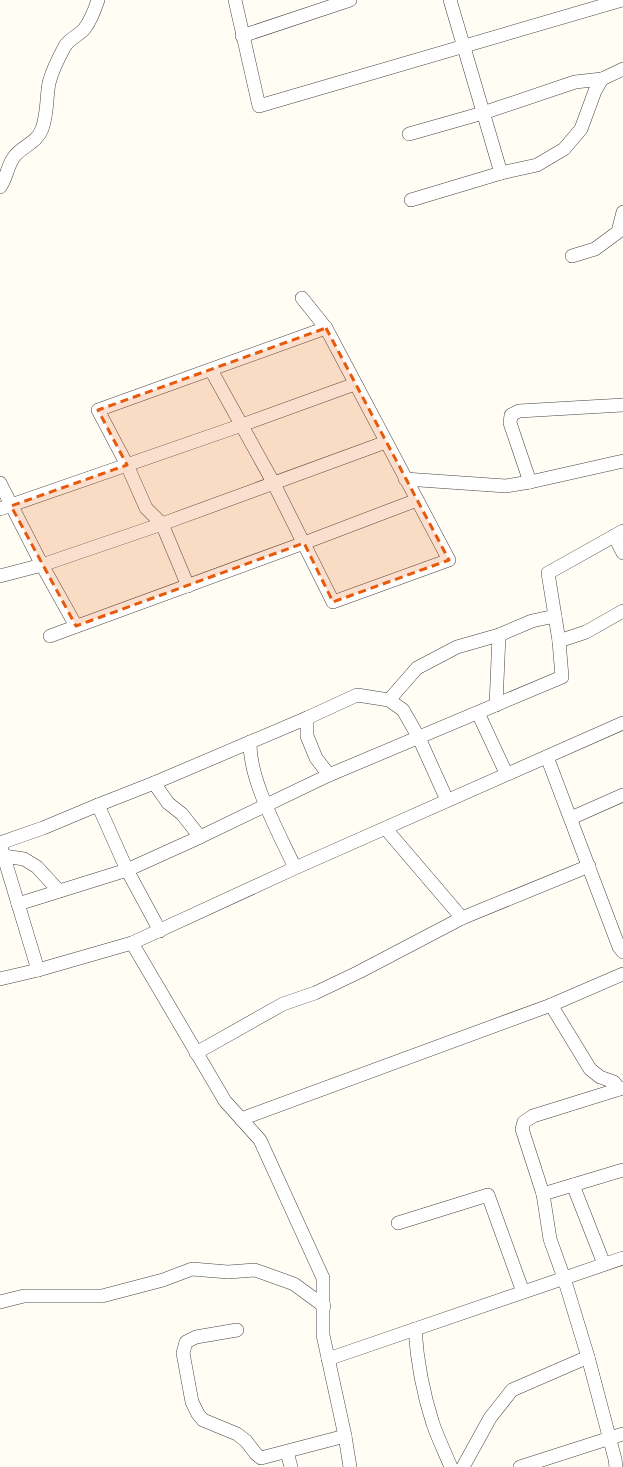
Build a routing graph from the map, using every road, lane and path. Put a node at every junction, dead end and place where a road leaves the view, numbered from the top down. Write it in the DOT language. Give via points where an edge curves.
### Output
graph roads {
  1 [pos="98,0"];
  2 [pos="235,0"];
  3 [pos="350,0"];
  4 [pos="450,0"];
  5 [pos="622,0"];
  6 [pos="242,36"];
  7 [pos="463,46"];
  8 [pos="623,69"];
  9 [pos="602,79"];
  10 [pos="483,113"];
  11 [pos="409,134"];
  12 [pos="501,173"];
  13 [pos="0,187"];
  14 [pos="411,200"];
  15 [pos="623,212"];
  16 [pos="572,256"];
  17 [pos="302,298"];
  18 [pos="326,328"];
  19 [pos="211,370"];
  20 [pos="355,384"];
  21 [pos="623,405"];
  22 [pos="242,425"];
  23 [pos="386,442"];
  24 [pos="623,461"];
  25 [pos="128,465"];
  26 [pos="405,479"];
  27 [pos="273,482"];
  28 [pos="530,482"];
  29 [pos="0,483"];
  30 [pos="417,500"];
  31 [pos="3,508"];
  32 [pos="162,524"];
  33 [pos="618,533"];
  34 [pos="304,543"];
  35 [pos="623,553"];
  36 [pos="42,565"];
  37 [pos="0,576"];
  38 [pos="188,586"];
  39 [pos="623,611"];
  40 [pos="555,616"];
  41 [pos="76,626"];
  42 [pos="499,635"];
  43 [pos="50,636"];
  44 [pos="559,641"];
  45 [pos="389,700"];
  46 [pos="496,705"];
  47 [pos="478,713"];
  48 [pos="308,718"];
  49 [pos="623,723"];
  50 [pos="418,738"];
  51 [pos="250,742"];
  52 [pos="547,757"];
  53 [pos="506,774"];
  54 [pos="329,775"];
  55 [pos="154,783"];
  56 [pos="623,795"];
  57 [pos="447,800"];
  58 [pos="98,805"];
  59 [pos="266,805"];
  60 [pos="571,818"];
  61 [pos="386,829"];
  62 [pos="200,837"];
  63 [pos="1,848"];
  64 [pos="589,866"];
  65 [pos="295,868"];
  66 [pos="127,870"];
  67 [pos="59,891"];
  68 [pos="18,904"];
  69 [pos="462,918"];
  70 [pos="160,931"];
  71 [pos="132,943"];
  72 [pos="623,952"];
  73 [pos="38,970"];
  74 [pos="623,974"];
  75 [pos="0,979"];
  76 [pos="551,1005"];
  77 [pos="196,1052"];
  78 [pos="621,1088"];
  79 [pos="241,1119"];
  80 [pos="623,1170"];
  81 [pos="573,1185"];
  82 [pos="543,1194"];
  83 [pos="398,1224"];
  84 [pos="623,1258"];
  85 [pos="604,1264"];
  86 [pos="564,1278"];
  87 [pos="523,1292"];
  88 [pos="0,1301"];
  89 [pos="324,1306"];
  90 [pos="415,1329"];
  91 [pos="237,1330"];
  92 [pos="588,1357"];
  93 [pos="328,1359"];
  94 [pos="623,1434"];
  95 [pos="345,1436"];
  96 [pos="610,1438"];
  97 [pos="287,1452"];
  98 [pos="262,1462"];
  99 [pos="291,1467"];
  100 [pos="350,1467"];
  101 [pos="451,1467"];
  102 [pos="463,1467"];
  103 [pos="520,1467"];
  104 [pos="616,1467"];
  1 -- 13 [label="street" via="85,29 66,45 56,66 49,84 46,114 41,131 33,142 16,154 10,162"];
  2 -- 6 [label="street"];
  3 -- 6 [label="street"];
  4 -- 7 [label="street"];
  5 -- 7 [label="street"];
  6 -- 7 [label="street" via="259,106"];
  7 -- 10 [label="street"];
  8 -- 9 [label="street"];
  9 -- 10 [label="street" via="575,82"];
  9 -- 12 [label="street" via="595,91 582,129 564,149 537,165"];
  10 -- 11 [label="street"];
  10 -- 12 [label="street"];
  12 -- 14 [label="street"];
  15 -- 16 [label="street" via="618,232 595,249"];
  17 -- 18 [label="street"];
  18 -- 19 [label="street"];
  18 -- 20 [label="street"];
  19 -- 22 [label="street"];
  19 -- 25 [label="street" via="98,410"];
  20 -- 22 [label="street"];
  20 -- 23 [label="street"];
  21 -- 28 [label="street" via="519,411 511,415 510,424"];
  22 -- 25 [label="street"];
  22 -- 27 [label="street"];
  23 -- 26 [label="street"];
  23 -- 27 [label="street"];
  24 -- 28 [label="street"];
  25 -- 31 [label="street"];
  25 -- 32 [label="street" via="146,508"];
  26 -- 28 [label="street" via="506,486"];
  26 -- 30 [label="street"];
  27 -- 32 [label="street"];
  27 -- 34 [label="street"];
  29 -- 31 [label="street"];
  30 -- 34 [label="street"];
  30 -- 34 [label="street" via="449,560 332,602"];
  31 -- 36 [label="street"];
  32 -- 36 [label="street"];
  32 -- 38 [label="street"];
  33 -- 35 [label="street"];
  33 -- 40 [label="street" via="548,573"];
  34 -- 38 [label="street"];
  36 -- 37 [label="street"];
  36 -- 41 [label="street"];
  38 -- 41 [label="street"];
  39 -- 44 [label="street" via="586,632"];
  40 -- 42 [label="street" via="532,621"];
  40 -- 44 [label="street"];
  41 -- 43 [label="street"];
  42 -- 45 [label="street" via="457,647 417,668"];
  42 -- 46 [label="street"];
  44 -- 46 [label="street" via="562,677"];
  45 -- 48 [label="street" via="357,695"];
  45 -- 50 [label="street" via="403,710"];
  46 -- 47 [label="street"];
  47 -- 50 [label="street"];
  47 -- 53 [label="street"];
  48 -- 51 [label="street"];
  48 -- 54 [label="street" via="307,736 316,758"];
  49 -- 52 [label="street"];
  50 -- 54 [label="street"];
  50 -- 57 [label="street"];
  51 -- 55 [label="street"];
  51 -- 59 [label="street" via="253,767"];
  52 -- 53 [label="street"];
  52 -- 60 [label="street"];
  53 -- 57 [label="street"];
  54 -- 59 [label="street"];
  55 -- 58 [label="street"];
  55 -- 62 [label="street" via="168,803 182,814"];
  56 -- 60 [label="street"];
  57 -- 61 [label="street"];
  58 -- 63 [label="street"];
  58 -- 66 [label="street"];
  59 -- 62 [label="street"];
  59 -- 65 [label="street"];
  60 -- 64 [label="street"];
  61 -- 65 [label="street"];
  61 -- 69 [label="street"];
  62 -- 66 [label="street"];
  63 -- 67 [label="street" via="37,867"];
  63 -- 68 [label="street"];
  64 -- 69 [label="street"];
  64 -- 72 [label="street"];
  65 -- 70 [label="street"];
  66 -- 67 [label="street"];
  66 -- 70 [label="street"];
  67 -- 68 [label="street"];
  68 -- 73 [label="street"];
  69 -- 77 [label="street" via="359,972 315,993 283,1004"];
  70 -- 71 [label="street"];
  71 -- 73 [label="street"];
  71 -- 77 [label="street"];
  73 -- 75 [label="street"];
  74 -- 76 [label="street"];
  76 -- 78 [label="street" via="590,1069"];
  76 -- 79 [label="street"];
  77 -- 79 [label="street" via="225,1101"];
  78 -- 82 [label="street" via="533,1116 524,1122 522,1129"];
  79 -- 89 [label="street" via="260,1140 323,1278"];
  80 -- 81 [label="street"];
  81 -- 82 [label="street"];
  81 -- 85 [label="street"];
  82 -- 86 [label="street" via="550,1239"];
  83 -- 87 [label="street" via="488,1195"];
  84 -- 85 [label="street"];
  85 -- 86 [label="street"];
  86 -- 87 [label="street"];
  86 -- 92 [label="street"];
  87 -- 90 [label="street"];
  88 -- 89 [label="street" via="24,1296 102,1296 163,1280 192,1269 228,1272 255,1270 294,1284"];
  89 -- 93 [label="street" via="323,1335"];
  90 -- 93 [label="street"];
  90 -- 101 [label="street" via="424,1391 433,1424"];
  91 -- 98 [label="street" via="196,1336 186,1342 183,1353 192,1402 204,1420 237,1434 246,1441"];
  92 -- 96 [label="street"];
  92 -- 102 [label="street" via="512,1390 490,1418"];
  93 -- 95 [label="street"];
  94 -- 96 [label="street"];
  95 -- 97 [label="street"];
  95 -- 100 [label="street"];
  96 -- 103 [label="street"];
  96 -- 104 [label="street"];
  97 -- 98 [label="street"];
  97 -- 99 [label="street"];
}
